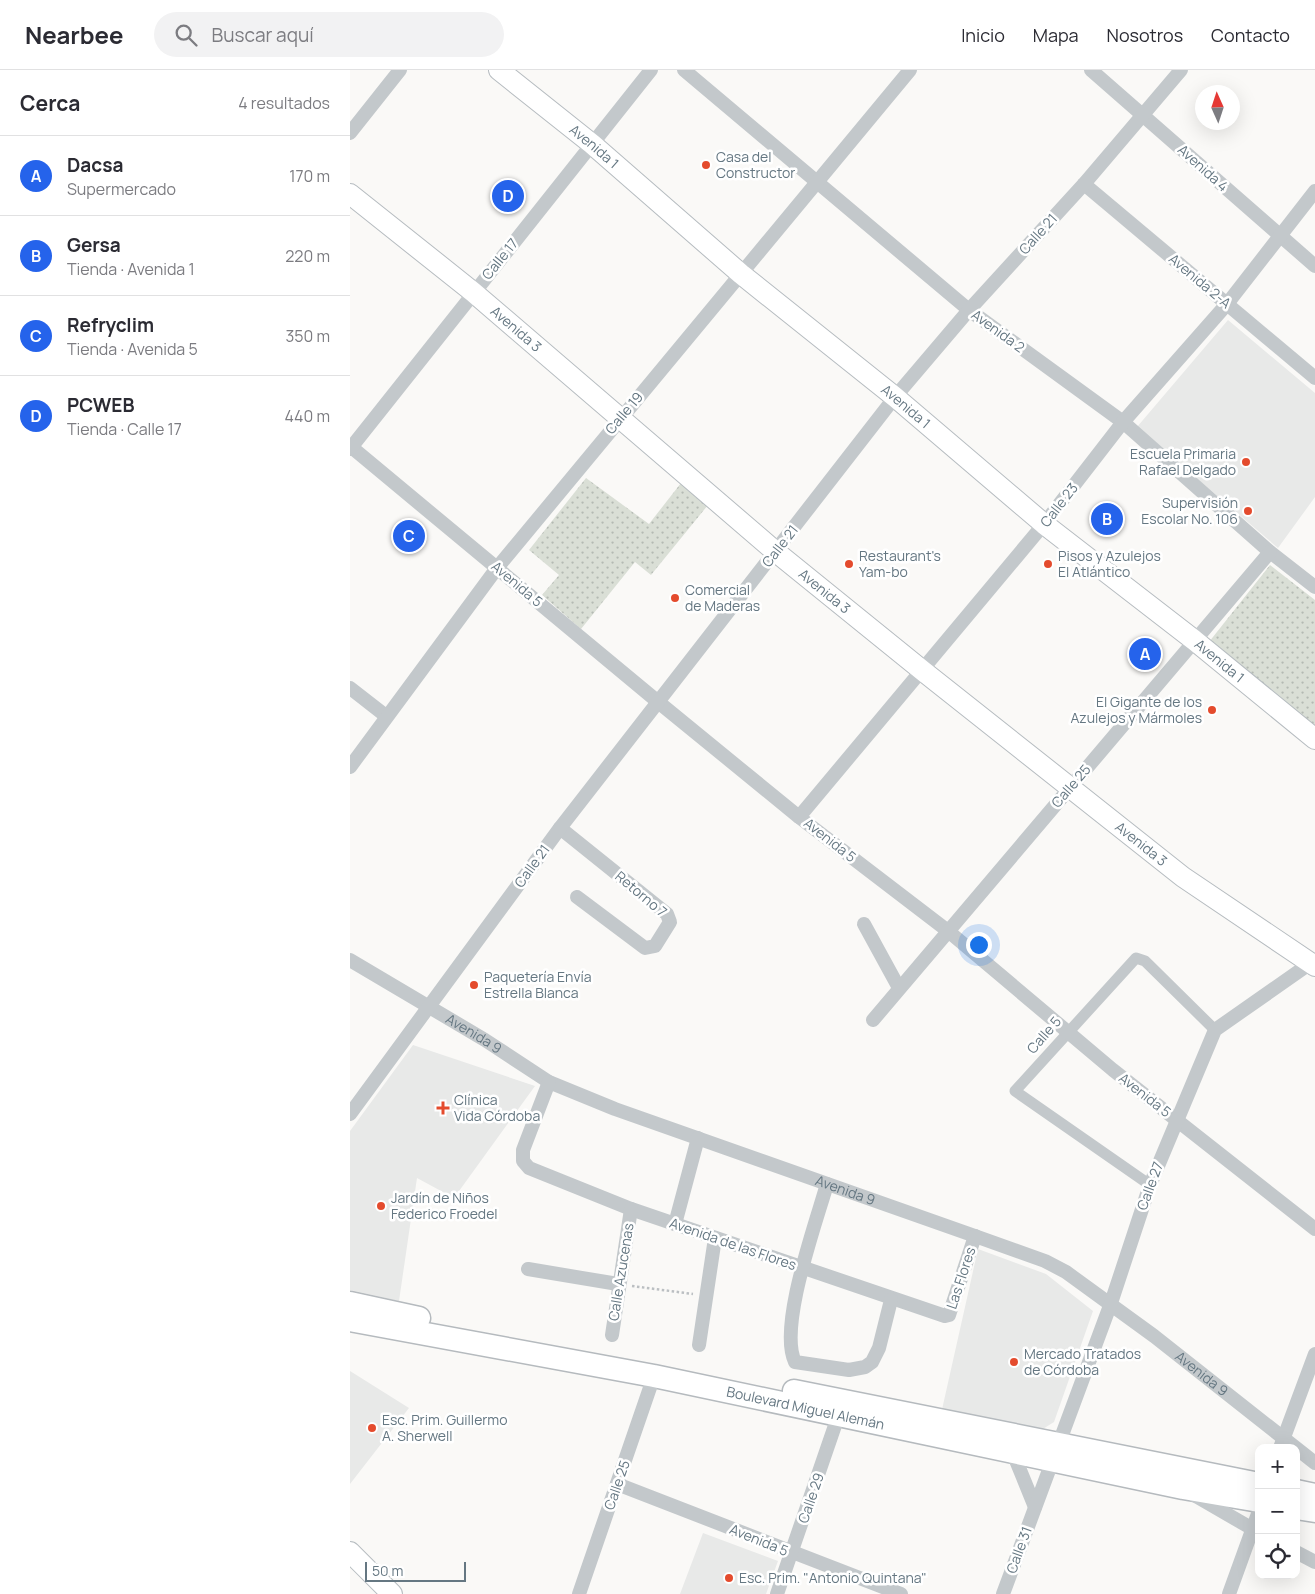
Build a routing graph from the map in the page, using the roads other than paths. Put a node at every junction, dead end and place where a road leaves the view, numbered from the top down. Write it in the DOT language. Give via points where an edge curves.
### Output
graph roads {
  1 [pos="400,70"];
  2 [pos="499,70"];
  3 [pos="652,70"];
  4 [pos="684,70"];
  5 [pos="910,70"];
  6 [pos="1091,70"];
  7 [pos="1181,70"];
  8 [pos="1144,115"];
  9 [pos="350,134"];
  10 [pos="592,144"];
  11 [pos="817,181"];
  12 [pos="1084,184"];
  13 [pos="1315,191"];
  14 [pos="350,194"];
  15 [pos="1280,236"];
  16 [pos="1315,266"];
  17 [pos="741,274"];
  18 [pos="473,292"];
  19 [pos="1227,304"];
  20 [pos="969,310"];
  21 [pos="1315,378"];
  22 [pos="895,397"];
  23 [pos="620,418"];
  24 [pos="1123,422"];
  25 [pos="351,447"];
  26 [pos="1044,524"];
  27 [pos="776,552"];
  28 [pos="1270,552"];
  29 [pos="497,568"];
  30 [pos="1315,588"];
  31 [pos="1194,640"];
  32 [pos="923,671"];
  33 [pos="350,688"];
  34 [pos="657,701"];
  35 [pos="386,716"];
  36 [pos="1315,740"];
  37 [pos="350,767"];
  38 [pos="1071,786"];
  39 [pos="800,817"];
  40 [pos="560,828"];
  41 [pos="577,897"];
  42 [pos="864,924"];
  43 [pos="948,931"];
  44 [pos="350,960"];
  45 [pos="1313,963"];
  46 [pos="899,988"];
  47 [pos="429,1006"];
  48 [pos="873,1020"];
  49 [pos="1214,1030"];
  50 [pos="1067,1031"];
  51 [pos="550,1082"];
  52 [pos="350,1114"];
  53 [pos="1176,1118"];
  54 [pos="698,1138"];
  55 [pos="827,1184"];
  56 [pos="1150,1185"];
  57 [pos="631,1209"];
  58 [pos="675,1224"];
  59 [pos="1315,1229"];
  60 [pos="975,1236"];
  61 [pos="715,1238"];
  62 [pos="802,1268"];
  63 [pos="528,1269"];
  64 [pos="618,1284"];
  65 [pos="891,1300"];
  66 [pos="350,1302"];
  67 [pos="1111,1303"];
  68 [pos="944,1316"];
  69 [pos="350,1320"];
  70 [pos="447,1330"];
  71 [pos="612,1336"];
  72 [pos="700,1345"];
  73 [pos="1315,1354"];
  74 [pos="654,1376"];
  75 [pos="841,1409"];
  76 [pos="1282,1442"];
  77 [pos="1013,1453"];
  78 [pos="1054,1453"];
  79 [pos="1315,1463"];
  80 [pos="1255,1483"];
  81 [pos="617,1484"];
  82 [pos="1183,1488"];
  83 [pos="1300,1492"];
  84 [pos="1315,1495"];
  85 [pos="1255,1500"];
  86 [pos="1035,1507"];
  87 [pos="1300,1509"];
  88 [pos="1315,1512"];
  89 [pos="1255,1530"];
  90 [pos="350,1552"];
  91 [pos="792,1553"];
  92 [pos="1300,1554"];
  93 [pos="1315,1562"];
  94 [pos="392,1594"];
  95 [pos="579,1594"];
  96 [pos="777,1594"];
  97 [pos="901,1594"];
  98 [pos="1003,1594"];
  99 [pos="1229,1594"];
  1 -- 9 [label="street"];
  2 -- 10 [label="main road, Avenida 1"];
  3 -- 10 [label="street, Calle 17"];
  4 -- 11 [label="street, Avenida 2"];
  5 -- 11 [label="street, Calle 19"];
  6 -- 8 [label="street, Avenida 4"];
  7 -- 8 [label="street, Calle 21"];
  8 -- 12 [label="street, Calle 21"];
  8 -- 15 [label="street, Avenida 4"];
  10 -- 17 [label="main road, Avenida 1"];
  10 -- 18 [label="street, Calle 17"];
  11 -- 17 [label="street, Calle 19"];
  11 -- 20 [label="street, Avenida 2"];
  12 -- 19 [label="street, Avenida 2-A"];
  12 -- 20 [label="street, Calle 21"];
  13 -- 15 [label="street, Calle 23"];
  14 -- 18 [label="main road, Avenida 3"];
  15 -- 16 [label="street, Avenida 4"];
  15 -- 19 [label="street, Calle 23"];
  17 -- 22 [label="main road, Avenida 1"];
  17 -- 23 [label="street, Calle 19"];
  18 -- 23 [label="main road, Avenida 3"];
  18 -- 25 [label="street, Calle 17"];
  19 -- 21 [label="street, Avenida 2-A"];
  19 -- 24 [label="street, Calle 23"];
  20 -- 22 [label="street, Calle 21"];
  20 -- 24 [label="street, Avenida 2"];
  22 -- 26 [label="main road, Avenida 1"];
  22 -- 27 [label="street, Calle 21"];
  23 -- 27 [label="main road, Avenida 3"];
  23 -- 29 [label="street, Calle 19"];
  24 -- 26 [label="street, Calle 23"];
  24 -- 28 [label="street, Avenida 2"];
  25 -- 29 [label="street, Avenida 5"];
  26 -- 31 [label="main road, Avenida 1"];
  26 -- 32 [label="street, Calle 23"];
  27 -- 32 [label="main road, Avenida 3"];
  27 -- 34 [label="street, Calle 21"];
  28 -- 30 [label="street, Avenida 2"];
  28 -- 31 [label="street, Calle 25"];
  29 -- 34 [label="street, Avenida 5"];
  29 -- 35 [label="street, Calle 19"];
  31 -- 36 [label="main road, Avenida 1"];
  31 -- 38 [label="street, Calle 25"];
  32 -- 38 [label="main road, Avenida 3"];
  32 -- 39 [label="street, Calle 23"];
  33 -- 35 [label="street"];
  34 -- 39 [label="street, Avenida 5"];
  34 -- 40 [label="street, Calle 21"];
  35 -- 37 [label="street, Calle 19"];
  38 -- 43 [label="street, Calle 25"];
  38 -- 45 [label="main road, Avenida 3" via="1183,877"];
  39 -- 43 [label="street, Avenida 5"];
  40 -- 41 [label="street, Retorno 7" via="667,914 670,922 655,946 645,948"];
  40 -- 47 [label="street, Calle 21"];
  42 -- 46 [label="street"];
  43 -- 46 [label="street, Calle 25"];
  43 -- 50 [label="street, Avenida 5"];
  44 -- 47 [label="street, Avenida 9"];
  45 -- 49 [label="street"];
  46 -- 48 [label="street, Calle 25"];
  47 -- 51 [label="street, Avenida 9"];
  47 -- 52 [label="street, Calle 21"];
  49 -- 50 [label="street, Calle 5" via="1145,961 1136,958"];
  49 -- 53 [label="street, Calle 27"];
  50 -- 53 [label="street, Avenida 5"];
  50 -- 56 [label="street, Calle 5" via="1015,1091"];
  51 -- 54 [label="street, Avenida 9"];
  51 -- 57 [label="street, Avenida de las Flores" via="523,1150 525,1165"];
  53 -- 56 [label="street, Calle 27"];
  53 -- 59 [label="street, Avenida 5"];
  54 -- 55 [label="street, Avenida 9"];
  54 -- 58 [label="street"];
  55 -- 60 [label="street, Avenida 9"];
  55 -- 62 [label="street"];
  56 -- 67 [label="street, Calle 27"];
  57 -- 58 [label="street, Avenida de las Flores"];
  57 -- 64 [label="street, Calle Azucenas"];
  58 -- 61 [label="street, Avenida de las Flores"];
  60 -- 67 [label="street, Avenida 9" via="1045,1261"];
  60 -- 68 [label="street, Las Flores" via="949,1315"];
  61 -- 62 [label="street, Avenida de las Flores"];
  61 -- 72 [label="street"];
  62 -- 65 [label="street, Avenida de las Flores"];
  62 -- 65 [label="street" via="792,1331 791,1347 795,1362 849,1370 865,1367 872,1362 879,1348"];
  63 -- 64 [label="street"];
  64 -- 71 [label="street, Calle Azucenas"];
  65 -- 68 [label="street, Avenida de las Flores"];
  66 -- 70 [label="main road, Boulevard Miguel Alemán"];
  67 -- 76 [label="street, Avenida 9"];
  67 -- 78 [label="street, Calle 27"];
  69 -- 70 [label="main road, Boulevard Miguel Alemán"];
  70 -- 74 [label="main road, Boulevard Miguel Alemán"];
  70 -- 75 [label="main road, Boulevard Miguel Alemán"];
  73 -- 76 [label="street"];
  74 -- 75 [label="main road, Boulevard Miguel Alemán"];
  74 -- 81 [label="street, Calle 25"];
  75 -- 77 [label="main road, Boulevard Miguel Alemán"];
  75 -- 78 [label="main road, Boulevard Miguel Alemán"];
  75 -- 91 [label="street, Calle 29"];
  76 -- 79 [label="street, Avenida 9"];
  77 -- 78 [label="main road, Boulevard Miguel Alemán"];
  77 -- 86 [label="street"];
  78 -- 80 [label="main road, Boulevard Miguel Alemán"];
  78 -- 82 [label="main road, Boulevard Miguel Alemán"];
  78 -- 86 [label="street, Calle 31"];
  81 -- 91 [label="street, Avenida 5"];
  81 -- 95 [label="street, Calle 25"];
  82 -- 85 [label="main road, Boulevard Miguel Alemán"];
  82 -- 89 [label="street"];
  83 -- 84 [label="main road"];
  86 -- 98 [label="street, Calle 31"];
  87 -- 88 [label="main road"];
  89 -- 99 [label="street"];
  90 -- 94 [label="main road"];
  91 -- 96 [label="street, Calle 29"];
  91 -- 97 [label="street, Avenida 5"];
  92 -- 93 [label="street"];
}
